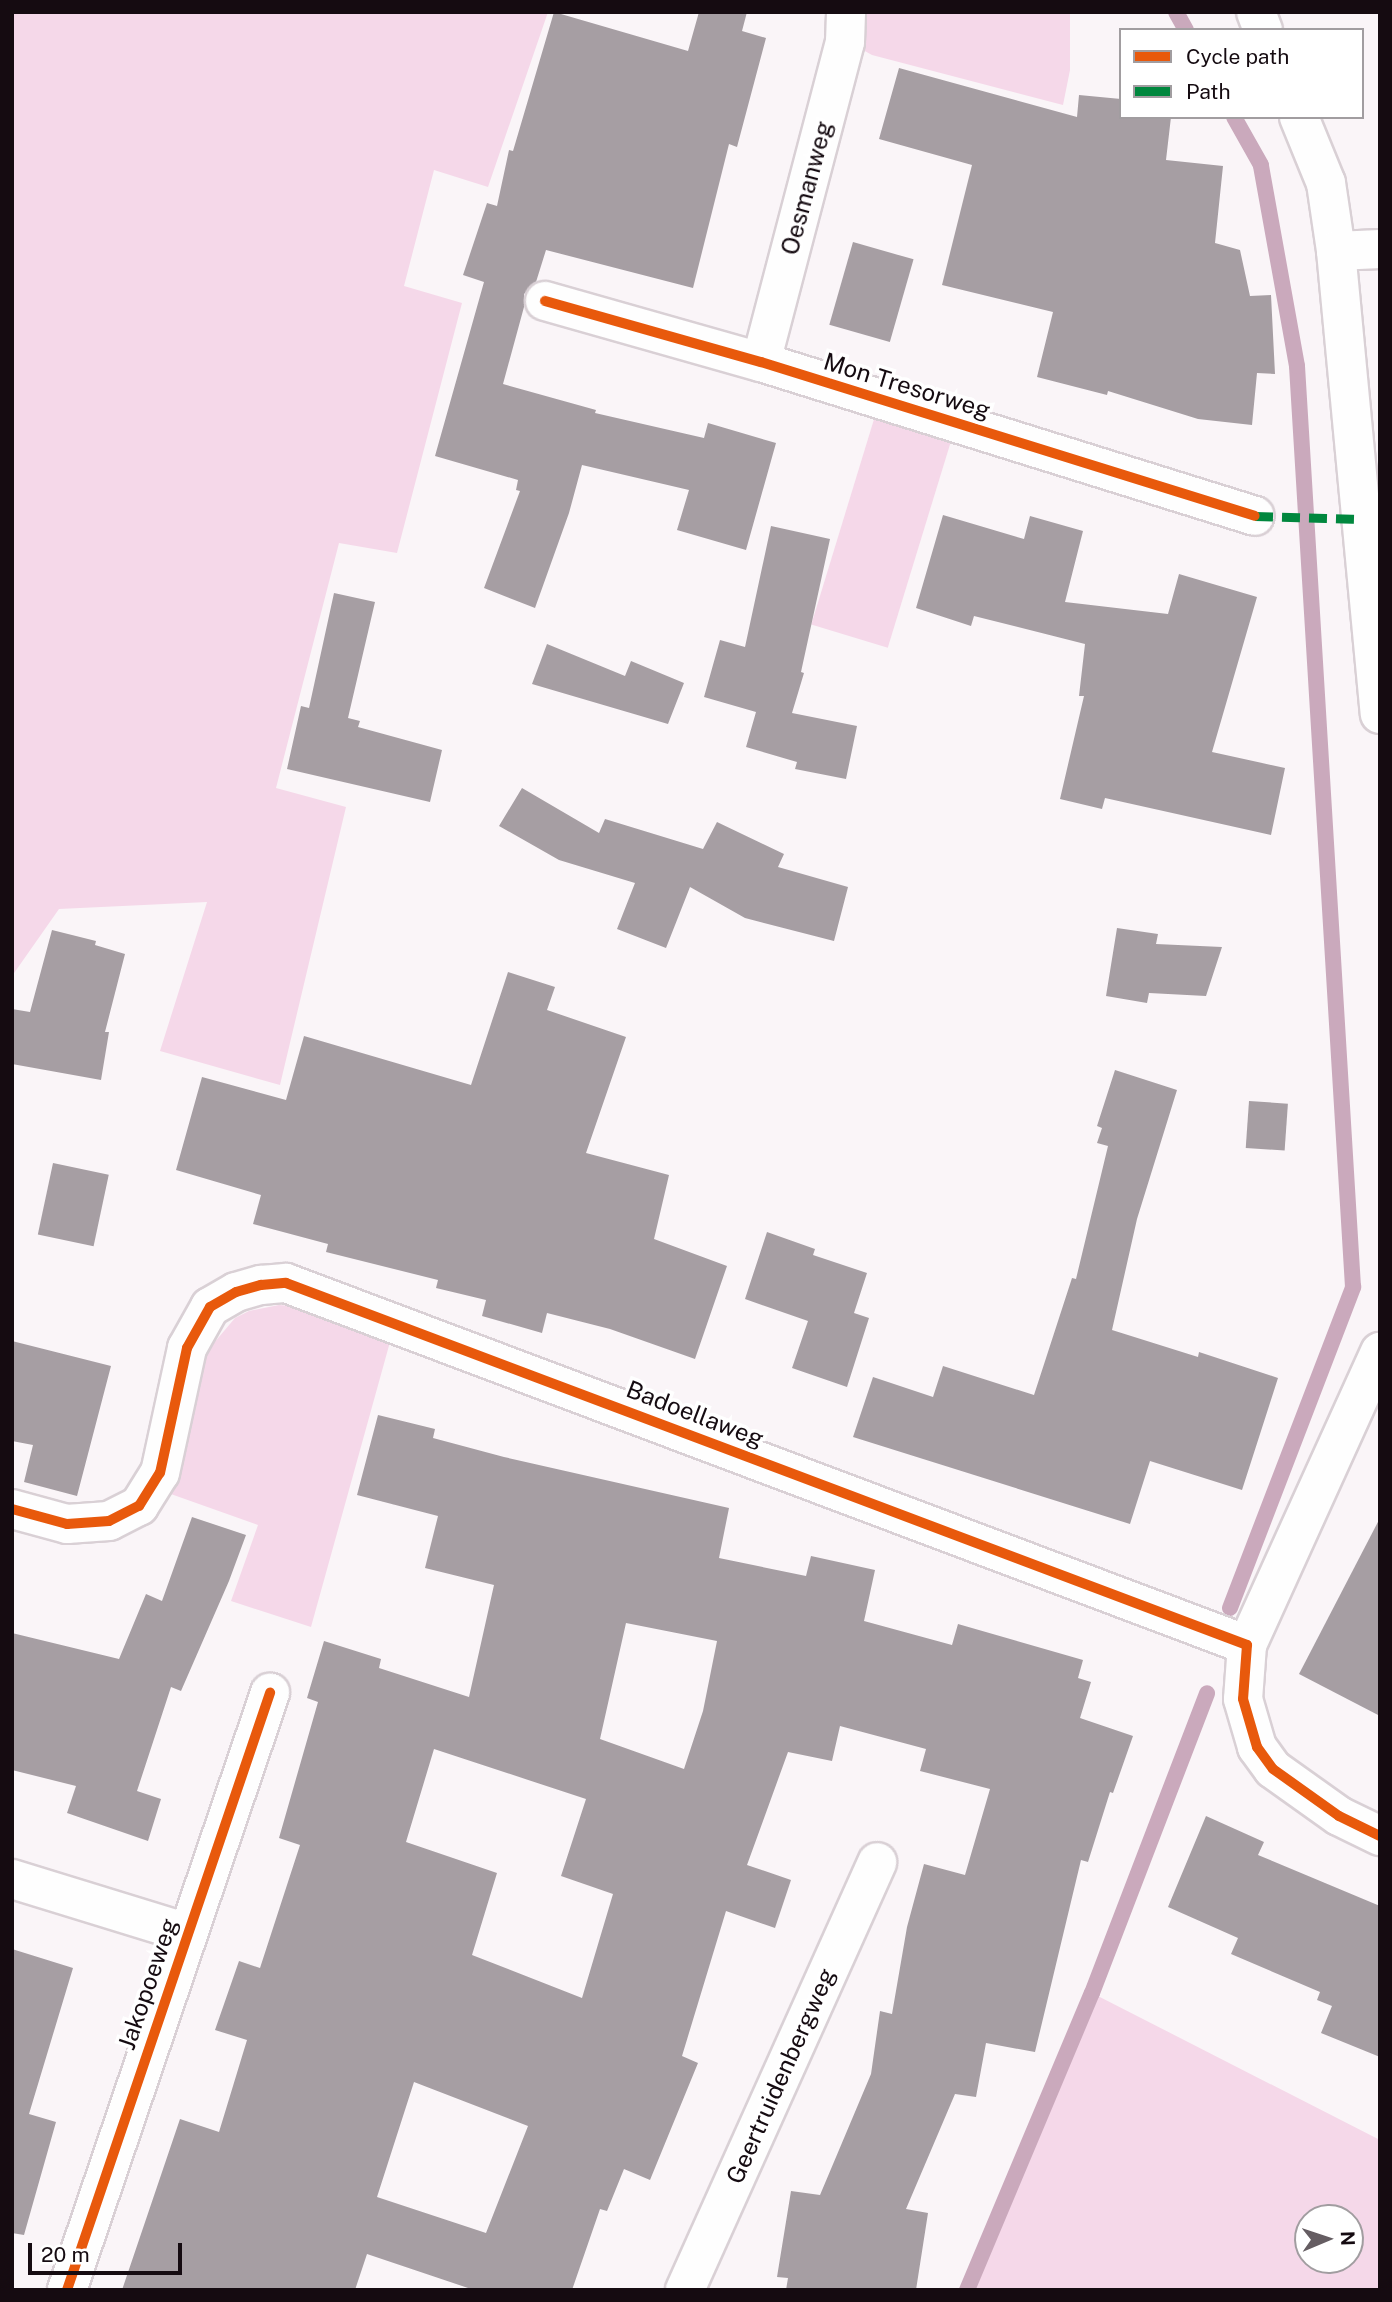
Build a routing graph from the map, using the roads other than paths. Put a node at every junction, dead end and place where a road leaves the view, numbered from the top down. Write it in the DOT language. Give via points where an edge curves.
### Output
graph roads {
  1 [pos="846,12"];
  2 [pos="1300,119"];
  3 [pos="1380,249"];
  4 [pos="1336,251"];
  5 [pos="545,301"];
  6 [pos="761,362"];
  7 [pos="1255,516"];
  8 [pos="1378,663"];
  9 [pos="1380,714"];
  10 [pos="1380,1352"];
  11 [pos="12,1509"];
  12 [pos="1247,1645"];
  13 [pos="270,1693"];
  14 [pos="1380,1836"];
  15 [pos="877,1862"];
  16 [pos="12,1879"];
  17 [pos="188,1933"];
  18 [pos="67,2290"];
  19 [pos="685,2290"];
  1 -- 6 [label="street, Oesmanweg" via="845,42"];
  2 -- 4 [label="street" via="1326,183"];
  3 -- 4 [label="street"];
  4 -- 8 [label="street"];
  5 -- 6 [label="street, Mon Tresorweg"];
  6 -- 7 [label="street, Mon Tresorweg"];
  8 -- 9 [label="street"];
  10 -- 12 [label="street"];
  11 -- 12 [label="street, Badoellaweg" via="67,1524 109,1521 139,1506 160,1473 187,1348 210,1307 236,1292 286,1283"];
  12 -- 14 [label="street" via="1243,1699 1257,1746 1272,1769 1339,1816"];
  13 -- 17 [label="street, Jakopoeweg"];
  15 -- 19 [label="street, Geertruidenbergweg"];
  16 -- 17 [label="street"];
  17 -- 18 [label="street, Jakopoeweg"];
}
